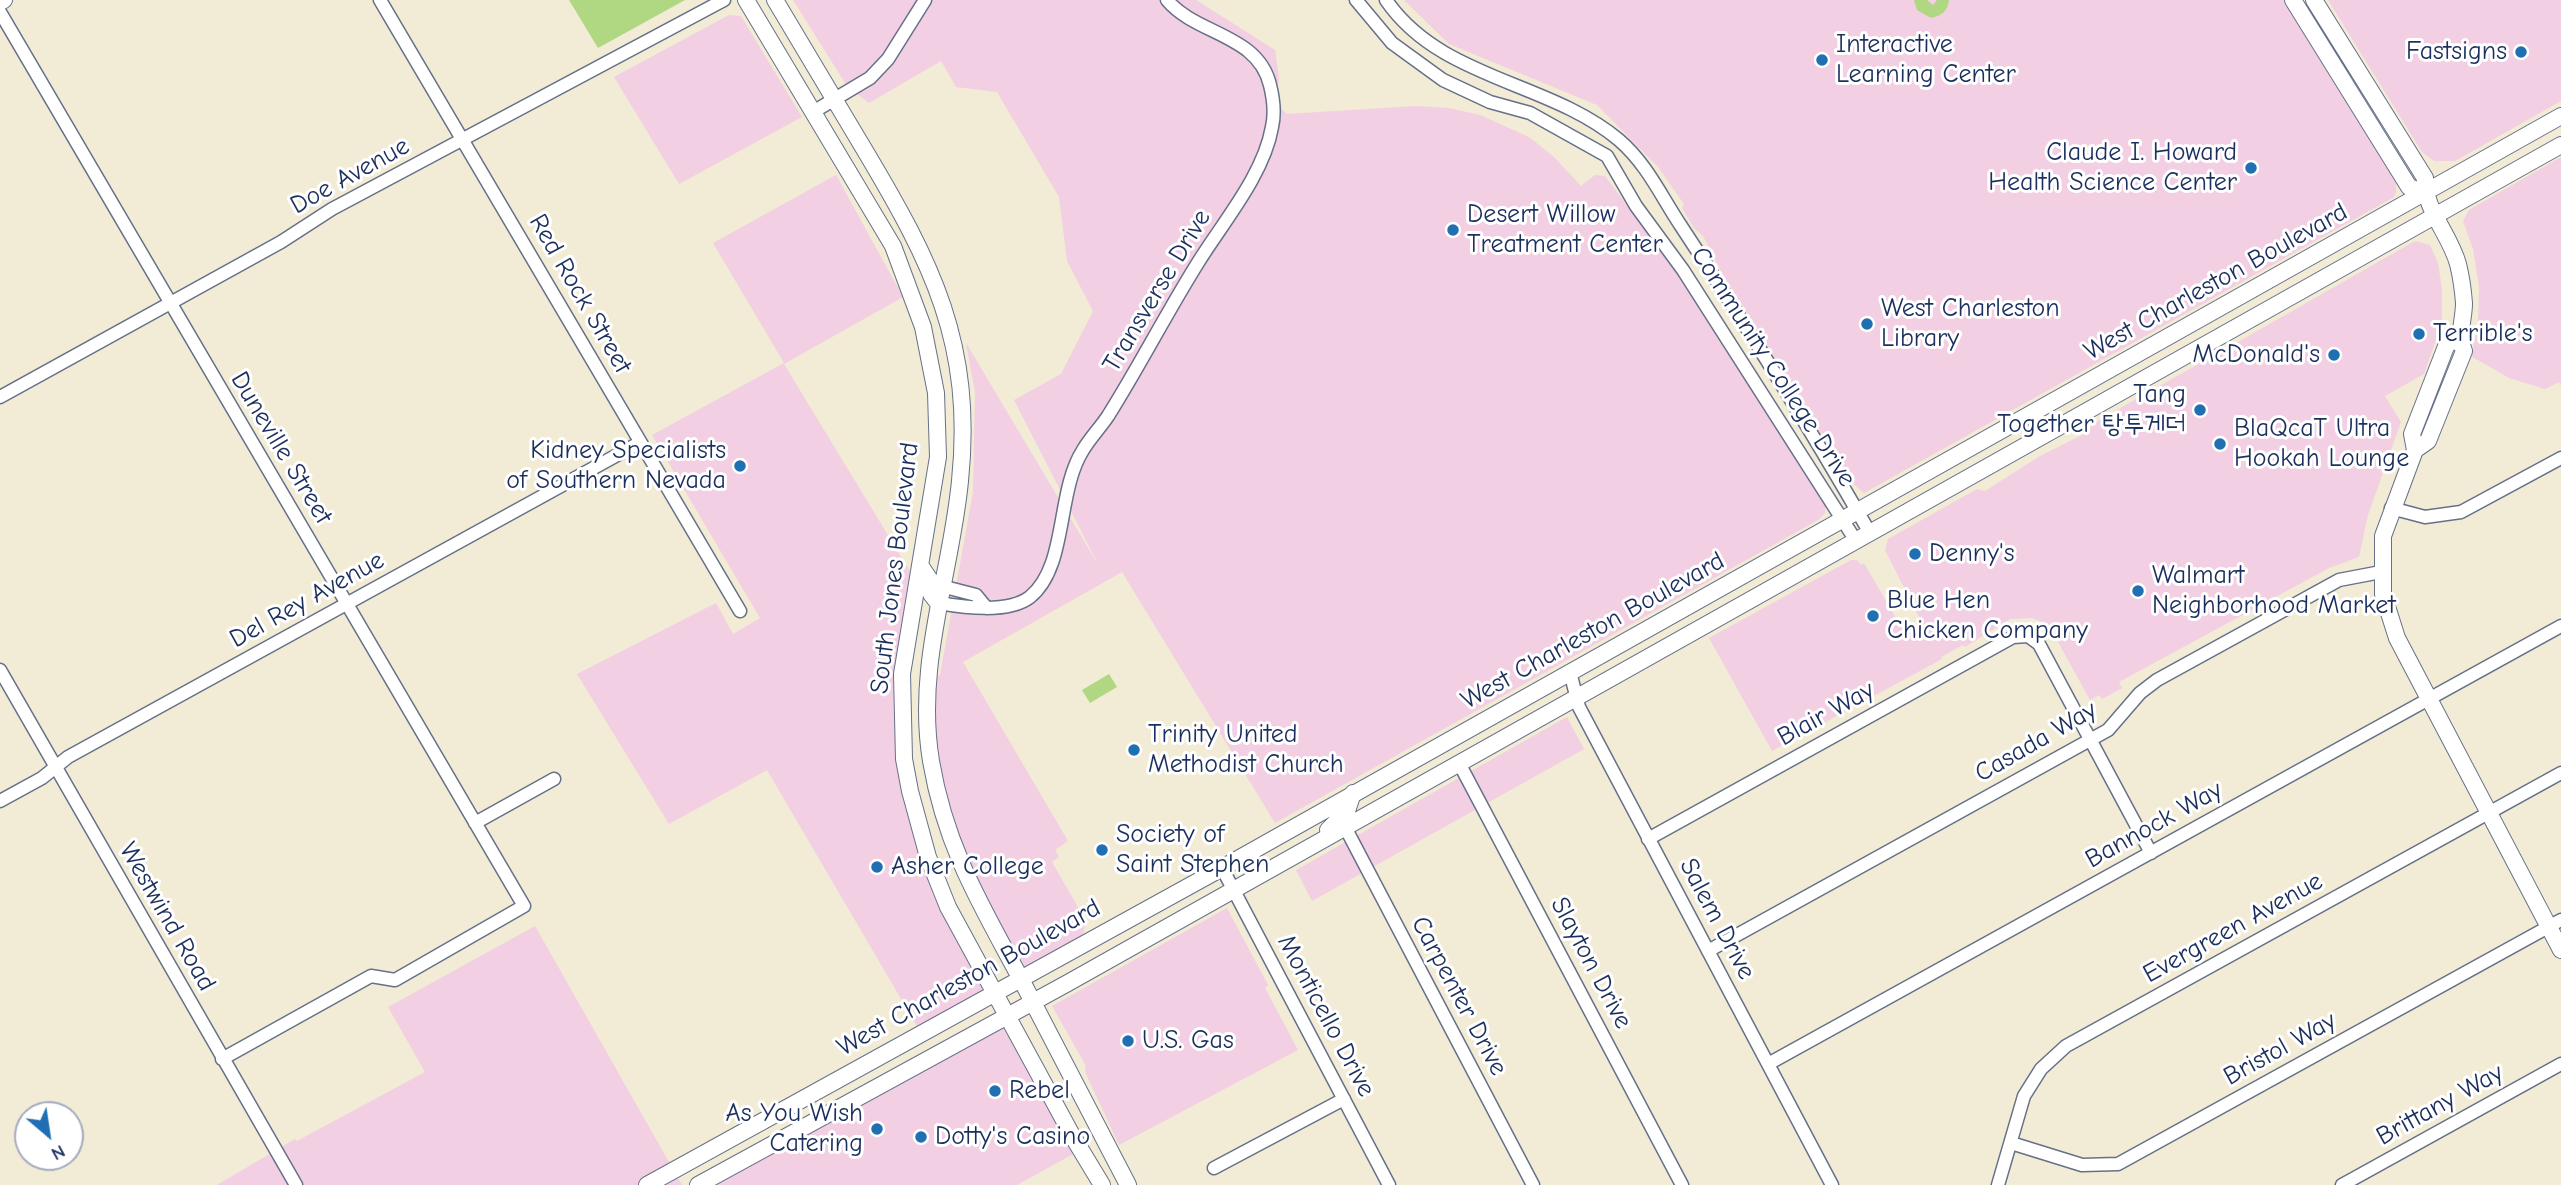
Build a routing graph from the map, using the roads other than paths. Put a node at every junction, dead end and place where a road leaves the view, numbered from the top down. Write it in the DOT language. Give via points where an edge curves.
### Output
graph roads {
  1 [pos="380,0"];
  2 [pos="724,0"];
  3 [pos="746,0"];
  4 [pos="775,0"];
  5 [pos="925,0"];
  6 [pos="1167,0"];
  7 [pos="1356,0"];
  8 [pos="1386,0"];
  9 [pos="2293,0"];
  10 [pos="2314,0"];
  11 [pos="0,12"];
  12 [pos="2302,15"];
  13 [pos="1425,39"];
  14 [pos="1408,57"];
  15 [pos="2356,69"];
  16 [pos="835,100"];
  17 [pos="813,113"];
  18 [pos="2561,116"];
  19 [pos="463,139"];
  20 [pos="2561,145"];
  21 [pos="2424,193"];
  22 [pos="2436,215"];
  23 [pos="1682,226"];
  24 [pos="1661,239"];
  25 [pos="940,293"];
  26 [pos="915,300"];
  27 [pos="169,303"];
  28 [pos="2459,340"];
  29 [pos="2438,366"];
  30 [pos="0,397"];
  31 [pos="2434,427"];
  32 [pos="639,443"];
  33 [pos="2415,450"];
  34 [pos="2561,458"];
  35 [pos="2392,508"];
  36 [pos="1850,515"];
  37 [pos="1863,537"];
  38 [pos="920,565"];
  39 [pos="2381,572"];
  40 [pos="941,586"];
  41 [pos="915,590"];
  42 [pos="348,603"];
  43 [pos="938,603"];
  44 [pos="985,606"];
  45 [pos="740,611"];
  46 [pos="934,623"];
  47 [pos="2561,625"];
  48 [pos="0,670"];
  49 [pos="1570,672"];
  50 [pos="2429,698"];
  51 [pos="1575,699"];
  52 [pos="2091,740"];
  53 [pos="1459,763"];
  54 [pos="55,767"];
  55 [pos="2561,773"];
  56 [pos="554,779"];
  57 [pos="1353,793"];
  58 [pos="0,801"];
  59 [pos="2489,812"];
  60 [pos="475,823"];
  61 [pos="1345,827"];
  62 [pos="1648,839"];
  63 [pos="1311,846"];
  64 [pos="2151,853"];
  65 [pos="1222,868"];
  66 [pos="1233,890"];
  67 [pos="2555,923"];
  68 [pos="2561,950"];
  69 [pos="1708,951"];
  70 [pos="1020,978"];
  71 [pos="994,992"];
  72 [pos="1033,1003"];
  73 [pos="1007,1017"];
  74 [pos="222,1059"];
  75 [pos="1768,1064"];
  76 [pos="2561,1064"];
  77 [pos="1344,1099"];
  78 [pos="2011,1143"];
  79 [pos="1214,1168"];
  80 [pos="656,1183"];
  81 [pos="296,1185"];
  82 [pos="698,1185"];
  83 [pos="1102,1185"];
  84 [pos="1128,1185"];
  85 [pos="1389,1185"];
  86 [pos="1533,1185"];
  87 [pos="1682,1185"];
  88 [pos="1832,1185"];
  89 [pos="1998,1185"];
  90 [pos="2342,1185"];
  1 -- 19 [label="street, Red Rock Street"];
  2 -- 19 [label="street, Doe Avenue"];
  3 -- 17 [label="main road, South Jones Boulevard"];
  4 -- 16 [label="main road, South Jones Boulevard"];
  5 -- 16 [label="street" via="888,59 870,79"];
  6 -- 44 [label="street, Transverse Drive" via="1253,55 1270,83 1273,126 1246,191 1069,475 1051,563 1041,586 1018,604"];
  7 -- 14 [label="street, Community College Drive" via="1374,25"];
  8 -- 13 [label="street, Community College Drive"];
  9 -- 12 [label="main road"];
  10 -- 15 [label="main road"];
  11 -- 27 [label="street, Duneville Street"];
  12 -- 15 [label="main road" via="2323,31 2345,65"];
  12 -- 21 [label="main road" via="2409,187"];
  13 -- 14 [label="street"];
  13 -- 23 [label="street, Community College Drive" via="1485,75 1539,93 1591,118 1646,167"];
  14 -- 24 [label="street, Community College Drive" via="1443,80 1490,102 1530,113 1606,156"];
  15 -- 21 [label="main road" via="2425,178"];
  16 -- 17 [label="street"];
  16 -- 25 [label="main road, South Jones Boulevard" via="914,233"];
  17 -- 26 [label="main road, South Jones Boulevard" via="893,246"];
  18 -- 21 [label="main road, West Charleston Boulevard"];
  19 -- 27 [label="street, Doe Avenue"];
  19 -- 32 [label="street, Red Rock Street"];
  20 -- 22 [label="main road, West Charleston Boulevard"];
  21 -- 22 [label="main road"];
  21 -- 36 [label="main road, West Charleston Boulevard"];
  22 -- 28 [label="main road" via="2453,247 2460,274 2464,303"];
  22 -- 37 [label="main road, West Charleston Boulevard"];
  23 -- 24 [label="street"];
  23 -- 36 [label="street, Community College Drive"];
  24 -- 36 [label="street, Community College Drive"];
  25 -- 26 [label="main road"];
  25 -- 40 [label="main road, South Jones Boulevard" via="955,352 963,416 958,503"];
  26 -- 38 [label="main road, South Jones Boulevard" via="932,366 938,438"];
  27 -- 30 [label="street, Doe Avenue"];
  27 -- 42 [label="street, Duneville Street"];
  28 -- 29 [label="main road" via="2447,344"];
  28 -- 31 [label="main road" via="2463,351"];
  29 -- 31 [label="main road" via="2444,379"];
  29 -- 33 [label="main road" via="2412,434"];
  31 -- 33 [label="main road" via="2428,441"];
  32 -- 42 [label="street, Del Rey Avenue"];
  32 -- 45 [label="street, Red Rock Street"];
  33 -- 35 [label="main road"];
  34 -- 35 [label="street" via="2461,512 2425,517"];
  35 -- 39 [label="main road"];
  36 -- 37 [label="street, Community College Drive"];
  36 -- 49 [label="main road, West Charleston Boulevard"];
  37 -- 51 [label="main road, West Charleston Boulevard"];
  38 -- 41 [label="main road, South Jones Boulevard"];
  38 -- 43 [label="main road"];
  39 -- 50 [label="main road" via="2390,618"];
  39 -- 52 [label="street, Casada Way" via="2339,580 2157,680 2116,723"];
  40 -- 43 [label="main road, South Jones Boulevard"];
  40 -- 44 [label="street" via="976,595"];
  41 -- 46 [label="main road"];
  41 -- 71 [label="main road, South Jones Boulevard" via="902,674 904,759 934,876"];
  42 -- 54 [label="street, Del Rey Avenue"];
  42 -- 60 [label="street, Duneville Street"];
  43 -- 44 [label="street, Transverse Drive" via="972,609"];
  43 -- 46 [label="main road, South Jones Boulevard"];
  46 -- 70 [label="main road, South Jones Boulevard" via="928,725 940,806 970,888"];
  47 -- 50 [label="street, Bannock Way"];
  48 -- 54 [label="street, Westwind Road"];
  49 -- 51 [label="street, Salem Drive"];
  49 -- 57 [label="main road, West Charleston Boulevard"];
  50 -- 59 [label="main road"];
  50 -- 64 [label="street, Bannock Way"];
  51 -- 53 [label="main road, West Charleston Boulevard"];
  51 -- 62 [label="street, Salem Drive"];
  52 -- 62 [label="street, Blair Way" via="2039,644 2028,636 2013,637"];
  52 -- 64 [label="street"];
  52 -- 69 [label="street, Casada Way"];
  53 -- 61 [label="main road, West Charleston Boulevard"];
  53 -- 87 [label="street, Slayton Drive"];
  54 -- 58 [label="street, Del Rey Avenue"];
  54 -- 74 [label="street, Westwind Road"];
  55 -- 59 [label="street, Evergreen Avenue"];
  56 -- 60 [label="street"];
  57 -- 63 [label="main road" via="1345,814"];
  57 -- 65 [label="main road, West Charleston Boulevard"];
  59 -- 67 [label="main road"];
  59 -- 78 [label="street, Evergreen Avenue" via="2066,1046 2041,1069 2024,1096"];
  60 -- 74 [label="street, Duneville Street" via="524,906 395,980 371,976"];
  61 -- 63 [label="main road, West Charleston Boulevard"];
  61 -- 86 [label="street, Carpenter Drive"];
  62 -- 69 [label="street, Salem Drive"];
  63 -- 66 [label="main road, West Charleston Boulevard"];
  64 -- 75 [label="street, Bannock Way"];
  65 -- 66 [label="street, Monticello Drive"];
  65 -- 70 [label="main road, West Charleston Boulevard"];
  66 -- 72 [label="main road, West Charleston Boulevard"];
  66 -- 77 [label="street, Monticello Drive"];
  67 -- 68 [label="main road"];
  67 -- 78 [label="street, Bristol Way" via="2118,1164 2081,1165"];
  69 -- 75 [label="street, Salem Drive"];
  70 -- 71 [label="main road, West Charleston Boulevard"];
  70 -- 72 [label="main road, South Jones Boulevard"];
  71 -- 73 [label="main road, South Jones Boulevard"];
  71 -- 80 [label="main road, West Charleston Boulevard"];
  72 -- 73 [label="main road, West Charleston Boulevard"];
  72 -- 84 [label="main road, South Jones Boulevard"];
  73 -- 82 [label="main road, West Charleston Boulevard"];
  73 -- 83 [label="main road, South Jones Boulevard"];
  74 -- 81 [label="street, Westwind Road"];
  75 -- 88 [label="street, Salem Drive"];
  76 -- 90 [label="street, Brittany Way"];
  77 -- 79 [label="street"];
  77 -- 85 [label="street, Monticello Drive"];
  78 -- 89 [label="street, Evergreen Avenue"];
}
